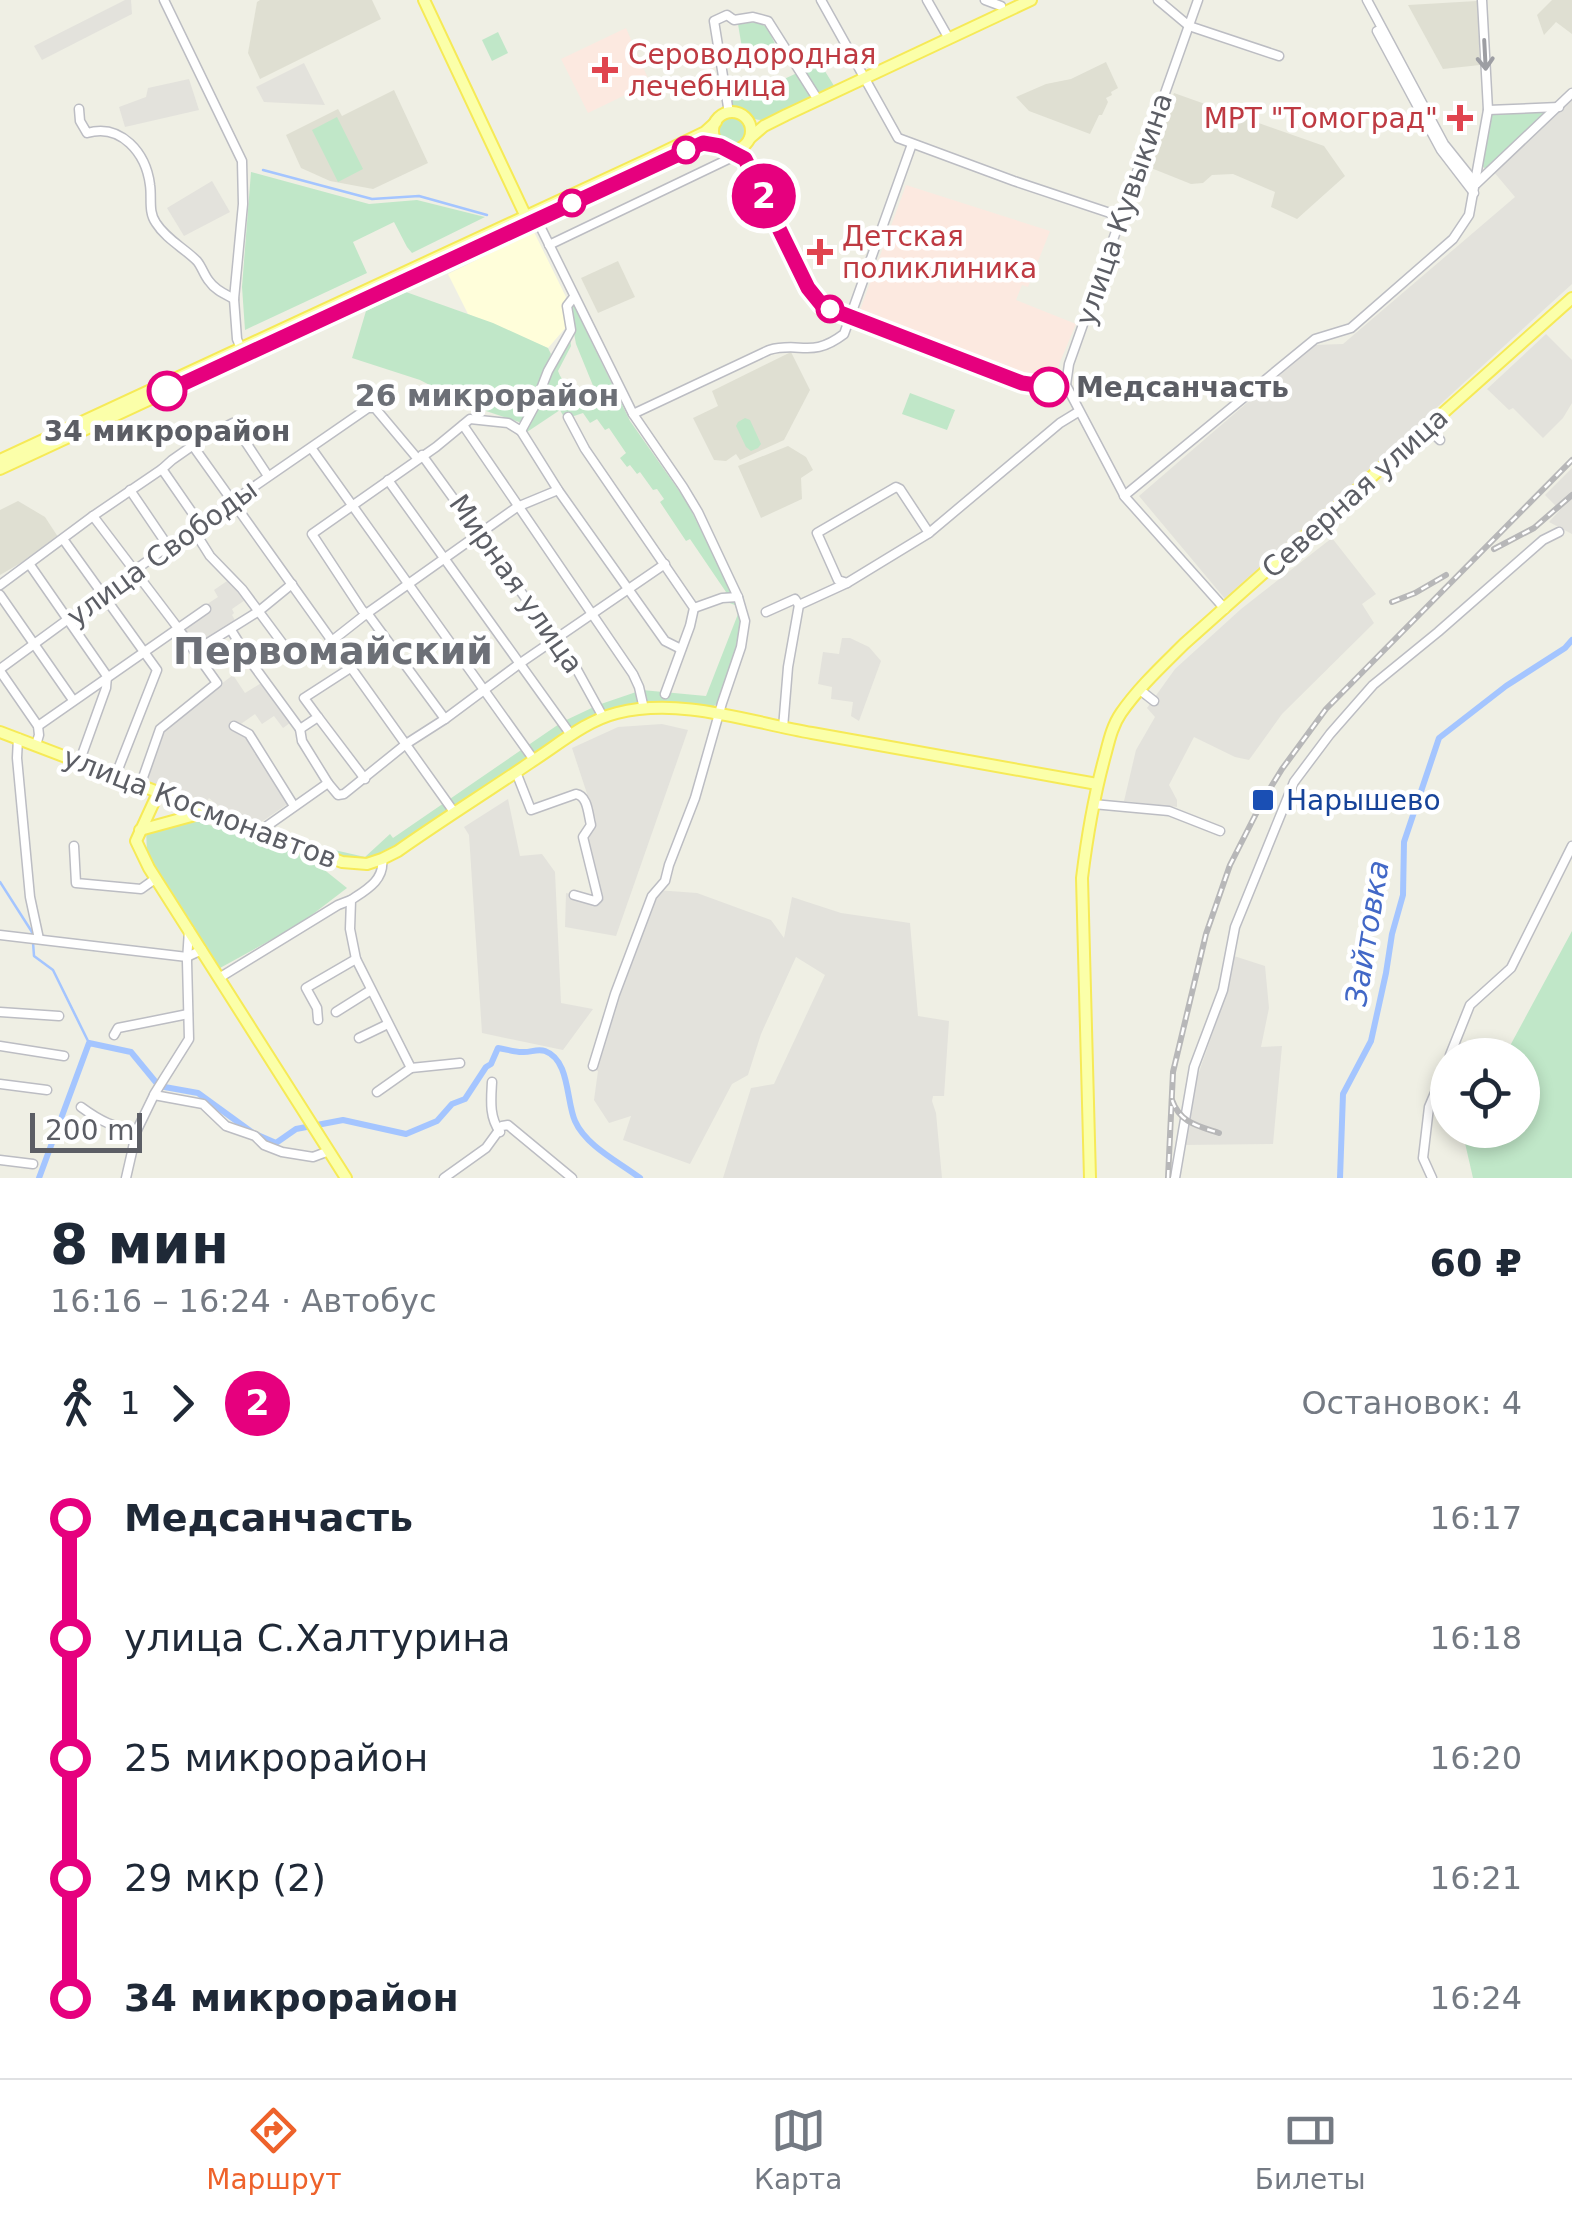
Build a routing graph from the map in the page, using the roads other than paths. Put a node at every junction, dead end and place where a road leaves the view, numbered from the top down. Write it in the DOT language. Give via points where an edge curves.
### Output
graph roads {
  1 [pos="164,0"];
  2 [pos="424,0"];
  3 [pos="821,0"];
  4 [pos="927,0"];
  5 [pos="985,0"];
  6 [pos="1031,0"];
  7 [pos="1158,0"];
  8 [pos="1198,0"];
  9 [pos="1364,0"];
  10 [pos="1482,0"];
  11 [pos="1008,6"];
  12 [pos="1189,26"];
  13 [pos="948,37"];
  14 [pos="1279,56"];
  15 [pos="864,78"];
  16 [pos="1572,93"];
  17 [pos="818,100"];
  18 [pos="1559,107"];
  19 [pos="79,109"];
  20 [pos="1488,110"];
  21 [pos="728,113"];
  22 [pos="786,115"];
  23 [pos="744,116"];
  24 [pos="700,119"];
  25 [pos="716,122"];
  26 [pos="705,132"];
  27 [pos="912,144"];
  28 [pos="737,146"];
  29 [pos="1475,188"];
  30 [pos="1122,217"];
  31 [pos="531,218"];
  32 [pos="549,245"];
  33 [pos="574,297"];
  34 [pos="1572,298"];
  35 [pos="234,299"];
  36 [pos="848,316"];
  37 [pos="242,351"];
  38 [pos="1066,385"];
  39 [pos="375,408"];
  40 [pos="1078,412"];
  41 [pos="633,414"];
  42 [pos="568,417"];
  43 [pos="463,426"];
  44 [pos="1428,428"];
  45 [pos="521,431"];
  46 [pos="1440,440"];
  47 [pos="193,446"];
  48 [pos="312,448"];
  49 [pos="419,457"];
  50 [pos="8,459"];
  51 [pos="162,469"];
  52 [pos="0,470"];
  53 [pos="268,476"];
  54 [pos="388,480"];
  55 [pos="130,490"];
  56 [pos="558,490"];
  57 [pos="1124,496"];
  58 [pos="232,502"];
  59 [pos="352,506"];
  60 [pos="516,507"];
  61 [pos="93,516"];
  62 [pos="197,527"];
  63 [pos="1559,532"];
  64 [pos="480,533"];
  65 [pos="929,533"];
  66 [pos="63,539"];
  67 [pos="168,546"];
  68 [pos="444,559"];
  69 [pos="30,564"];
  70 [pos="664,564"];
  71 [pos="135,570"];
  72 [pos="847,583"];
  73 [pos="292,584"];
  74 [pos="408,584"];
  75 [pos="0,585"];
  76 [pos="628,589"];
  77 [pos="102,594"];
  78 [pos="0,595"];
  79 [pos="738,597"];
  80 [pos="799,605"];
  81 [pos="694,608"];
  82 [pos="206,609"];
  83 [pos="1225,609"];
  84 [pos="260,612"];
  85 [pos="766,612"];
  86 [pos="366,614"];
  87 [pos="592,614"];
  88 [pos="70,620"];
  89 [pos="178,628"];
  90 [pos="231,630"];
  91 [pos="556,639"];
  92 [pos="333,640"];
  93 [pos="34,644"];
  94 [pos="681,649"];
  95 [pos="142,652"];
  96 [pos="195,652"];
  97 [pos="297,662"];
  98 [pos="520,664"];
  99 [pos="352,667"];
  100 [pos="0,670"];
  101 [pos="107,676"];
  102 [pos="484,690"];
  103 [pos="1140,690"];
  104 [pos="664,694"];
  105 [pos="73,700"];
  106 [pos="1154,701"];
  107 [pos="644,709"];
  108 [pos="720,714"];
  109 [pos="318,717"];
  110 [pos="602,718"];
  111 [pos="445,719"];
  112 [pos="38,726"];
  113 [pos="234,726"];
  114 [pos="782,728"];
  115 [pos="300,729"];
  116 [pos="0,732"];
  117 [pos="570,736"];
  118 [pos="18,738"];
  119 [pos="406,744"];
  120 [pos="36,746"];
  121 [pos="534,760"];
  122 [pos="79,763"];
  123 [pos="516,772"];
  124 [pos="115,777"];
  125 [pos="365,780"];
  126 [pos="328,783"];
  127 [pos="1098,784"];
  128 [pos="140,786"];
  129 [pos="158,793"];
  130 [pos="1094,804"];
  131 [pos="294,806"];
  132 [pos="207,812"];
  133 [pos="454,812"];
  134 [pos="140,830"];
  135 [pos="1220,830"];
  136 [pos="266,834"];
  137 [pos="74,846"];
  138 [pos="1572,846"];
  139 [pos="382,860"];
  140 [pos="156,879"];
  141 [pos="574,895"];
  142 [pos="351,900"];
  143 [pos="189,930"];
  144 [pos="0,935"];
  145 [pos="40,939"];
  146 [pos="202,950"];
  147 [pos="187,958"];
  148 [pos="356,960"];
  149 [pos="220,978"];
  150 [pos="371,990"];
  151 [pos="0,1012"];
  152 [pos="336,1012"];
  153 [pos="188,1014"];
  154 [pos="58,1016"];
  155 [pos="318,1020"];
  156 [pos="388,1024"];
  157 [pos="114,1035"];
  158 [pos="359,1038"];
  159 [pos="1457,1038"];
  160 [pos="0,1046"];
  161 [pos="64,1056"];
  162 [pos="460,1063"];
  163 [pos="593,1066"];
  164 [pos="412,1068"];
  165 [pos="492,1082"];
  166 [pos="0,1084"];
  167 [pos="47,1090"];
  168 [pos="377,1092"];
  169 [pos="155,1094"];
  170 [pos="81,1107"];
  171 [pos="1430,1107"];
  172 [pos="138,1130"];
  173 [pos="500,1132"];
  174 [pos="328,1150"];
  175 [pos="0,1160"];
  176 [pos="32,1164"];
  177 [pos="126,1178"];
  178 [pos="346,1178"];
  179 [pos="444,1178"];
  180 [pos="572,1178"];
  181 [pos="1090,1178"];
  182 [pos="1175,1178"];
  183 [pos="1432,1178"];
  1 -- 35 [label="street" via="242,161"];
  2 -- 31 [label="main road"];
  3 -- 15 [label="street"];
  4 -- 13 [label="street"];
  5 -- 11 [label="street"];
  6 -- 11 [label="main road"];
  7 -- 12 [label="street"];
  8 -- 12 [label="street, улица Кувыкина"];
  9 -- 29 [label="street"];
  10 -- 20 [label="street, one-way"];
  11 -- 15 [label="main road"];
  12 -- 14 [label="street"];
  12 -- 30 [label="street, улица Кувыкина"];
  15 -- 17 [label="main road"];
  15 -- 27 [label="street" via="896,136"];
  16 -- 18 [label="street"];
  17 -- 21 [label="street" via="768,21 727,15 714,22"];
  17 -- 22 [label="main road"];
  18 -- 20 [label="street"];
  18 -- 29 [label="street"];
  19 -- 35 [label="street" via="87,133 116,132 136,147 155,222 199,263 208,281"];
  20 -- 29 [label="street"];
  21 -- 23 [label="main road"];
  21 -- 25 [label="main road"];
  22 -- 23 [label="main road" via="763,121"];
  22 -- 28 [label="main road"];
  23 -- 28 [label="main road" via="750,126"];
  24 -- 26 [label="street"];
  25 -- 26 [label="main road"];
  25 -- 28 [label="main road" via="714,137"];
  26 -- 31 [label="main road"];
  27 -- 30 [label="street"];
  27 -- 36 [label="street"];
  28 -- 31 [label="main road" via="697,145"];
  28 -- 32 [label="street" via="668,188"];
  28 -- 36 [label="street" via="808,288 821,304"];
  29 -- 57 [label="street" via="1469,215 1444,248 1351,328 1315,339"];
  30 -- 38 [label="street, улица Кувыкина"];
  31 -- 32 [label="street"];
  31 -- 37 [label="main road"];
  32 -- 33 [label="street"];
  33 -- 41 [label="street"];
  33 -- 45 [label="street" via="567,306 572,330"];
  34 -- 44 [label="main road, Северная улица"];
  35 -- 37 [label="street"];
  36 -- 38 [label="street" via="1022,383"];
  36 -- 41 [label="street" via="844,334 821,347 769,350"];
  37 -- 50 [label="main road"];
  38 -- 40 [label="street"];
  39 -- 48 [label="street, улица Свободы"];
  39 -- 49 [label="street, Мирная улица"];
  40 -- 57 [label="street"];
  40 -- 65 [label="street"];
  41 -- 79 [label="street" via="690,498"];
  42 -- 70 [label="street"];
  43 -- 45 [label="street" via="470,419"];
  43 -- 49 [label="street"];
  43 -- 60 [label="street"];
  44 -- 46 [label="street"];
  44 -- 83 [label="main road, Северная улица"];
  45 -- 56 [label="street"];
  47 -- 51 [label="street"];
  47 -- 53 [label="street" via="233,424"];
  47 -- 58 [label="street"];
  48 -- 53 [label="street, улица Свободы"];
  48 -- 59 [label="street"];
  49 -- 54 [label="street"];
  49 -- 64 [label="street, Мирная улица"];
  50 -- 52 [label="main road"];
  51 -- 55 [label="street"];
  51 -- 62 [label="street"];
  53 -- 58 [label="street, улица Свободы"];
  54 -- 59 [label="street"];
  54 -- 68 [label="street"];
  55 -- 61 [label="street"];
  55 -- 67 [label="street"];
  56 -- 60 [label="street"];
  56 -- 76 [label="street"];
  57 -- 83 [label="street"];
  58 -- 62 [label="street, улица Свободы"];
  58 -- 73 [label="street"];
  59 -- 74 [label="street"];
  59 -- 86 [label="street" via="312,534"];
  60 -- 64 [label="street"];
  60 -- 87 [label="street"];
  61 -- 66 [label="street"];
  61 -- 71 [label="street"];
  62 -- 67 [label="street, улица Свободы"];
  62 -- 84 [label="street" via="210,556"];
  63 -- 182 [label="street" via="1373,685 1294,782 1235,927 1223,990 1194,1067"];
  64 -- 68 [label="street"];
  64 -- 91 [label="street, Мирная улица"];
  65 -- 72 [label="street"];
  65 -- 72 [label="street" via="896,487 817,533 838,580"];
  66 -- 69 [label="street"];
  66 -- 77 [label="street"];
  67 -- 71 [label="street, улица Свободы"];
  68 -- 74 [label="street"];
  68 -- 98 [label="street"];
  69 -- 75 [label="street"];
  69 -- 88 [label="street"];
  70 -- 76 [label="street"];
  70 -- 81 [label="street"];
  71 -- 77 [label="street, улица Свободы"];
  71 -- 89 [label="street"];
  72 -- 80 [label="street"];
  73 -- 84 [label="street"];
  73 -- 92 [label="street"];
  74 -- 86 [label="street"];
  74 -- 102 [label="street"];
  76 -- 87 [label="street"];
  76 -- 94 [label="street" via="665,642"];
  77 -- 88 [label="street, улица Свободы"];
  77 -- 95 [label="street"];
  78 -- 93 [label="street"];
  79 -- 81 [label="street"];
  79 -- 108 [label="street" via="745,628"];
  80 -- 85 [label="street" via="794,599"];
  80 -- 114 [label="street"];
  81 -- 94 [label="street"];
  82 -- 89 [label="street"];
  83 -- 103 [label="main road, Северная улица"];
  84 -- 90 [label="street"];
  84 -- 97 [label="street"];
  86 -- 92 [label="street"];
  86 -- 111 [label="street"];
  87 -- 91 [label="street"];
  87 -- 107 [label="street" via="633,674"];
  88 -- 93 [label="street, улица Свободы"];
  88 -- 101 [label="street"];
  89 -- 95 [label="street"];
  89 -- 96 [label="street"];
  90 -- 96 [label="street"];
  90 -- 115 [label="street"];
  91 -- 98 [label="street"];
  91 -- 110 [label="street, Мирная улица"];
  92 -- 99 [label="street"];
  93 -- 100 [label="street, улица Свободы"];
  93 -- 105 [label="street"];
  94 -- 104 [label="street"];
  95 -- 101 [label="street"];
  95 -- 124 [label="street" via="157,670"];
  96 -- 128 [label="street" via="217,684 160,729"];
  98 -- 102 [label="street"];
  98 -- 117 [label="street"];
  99 -- 109 [label="street" via="304,698"];
  99 -- 119 [label="street"];
  100 -- 112 [label="street"];
  101 -- 105 [label="street"];
  101 -- 122 [label="street"];
  102 -- 111 [label="street"];
  102 -- 121 [label="street"];
  103 -- 106 [label="street"];
  103 -- 127 [label="main road, Северная улица" via="1112,728"];
  105 -- 112 [label="street"];
  107 -- 108 [label="main road"];
  107 -- 110 [label="main road"];
  108 -- 114 [label="main road"];
  108 -- 163 [label="street" via="696,798 665,881 652,896"];
  109 -- 115 [label="street"];
  109 -- 125 [label="street"];
  110 -- 117 [label="main road"];
  111 -- 119 [label="street"];
  112 -- 120 [label="street"];
  113 -- 131 [label="street" via="249,734"];
  114 -- 127 [label="main road"];
  115 -- 126 [label="street"];
  116 -- 118 [label="main road, улица Космонавтов"];
  117 -- 121 [label="main road"];
  118 -- 120 [label="main road, улица Космонавтов"];
  118 -- 145 [label="street" via="30,897"];
  119 -- 125 [label="street"];
  119 -- 133 [label="street"];
  120 -- 122 [label="main road, улица Космонавтов"];
  121 -- 123 [label="main road"];
  122 -- 124 [label="main road, улица Космонавтов"];
  123 -- 133 [label="main road"];
  123 -- 141 [label="street" via="531,810 576,794 584,799 591,826 583,836 598,898"];
  124 -- 128 [label="main road, улица Космонавтов"];
  125 -- 126 [label="street" via="338,795"];
  126 -- 131 [label="street"];
  127 -- 130 [label="main road, Северная улица"];
  128 -- 129 [label="main road, улица Космонавтов"];
  129 -- 132 [label="main road, улица Космонавтов"];
  129 -- 134 [label="main road"];
  130 -- 135 [label="street" via="1178,814"];
  130 -- 181 [label="main road, Северная улица" via="1082,878"];
  131 -- 136 [label="street"];
  132 -- 134 [label="main road"];
  132 -- 136 [label="main road, улица Космонавтов"];
  133 -- 139 [label="main road"];
  134 -- 140 [label="main road" via="136,846"];
  136 -- 139 [label="main road, улица Космонавтов" via="342,862"];
  137 -- 140 [label="street" via="76,883 142,888"];
  138 -- 159 [label="street" via="1511,968 1470,1005"];
  139 -- 142 [label="street, улица Космонавтов" via="378,879"];
  140 -- 143 [label="main road"];
  142 -- 148 [label="street"];
  142 -- 149 [label="street, улица Космонавтов"];
  143 -- 146 [label="main road"];
  143 -- 147 [label="street"];
  144 -- 145 [label="street"];
  145 -- 147 [label="street"];
  146 -- 147 [label="street"];
  146 -- 149 [label="main road"];
  147 -- 153 [label="street"];
  148 -- 150 [label="street"];
  148 -- 155 [label="street" via="306,988"];
  149 -- 174 [label="main road"];
  150 -- 152 [label="street"];
  150 -- 156 [label="street"];
  151 -- 154 [label="street"];
  153 -- 157 [label="street" via="118,1028"];
  153 -- 169 [label="street" via="189,1039"];
  156 -- 158 [label="street"];
  156 -- 164 [label="street"];
  160 -- 161 [label="street"];
  162 -- 164 [label="street"];
  164 -- 168 [label="street"];
  165 -- 173 [label="street" via="491,1110"];
  166 -- 167 [label="street"];
  169 -- 172 [label="street"];
  169 -- 174 [label="street" via="203,1104 226,1126 282,1152 313,1157"];
  170 -- 172 [label="street" via="114,1128"];
  171 -- 183 [label="street" via="1423,1158"];
  172 -- 177 [label="street"];
  173 -- 179 [label="street"];
  173 -- 180 [label="street" via="508,1124"];
  174 -- 178 [label="main road"];
  175 -- 176 [label="street"];
}
